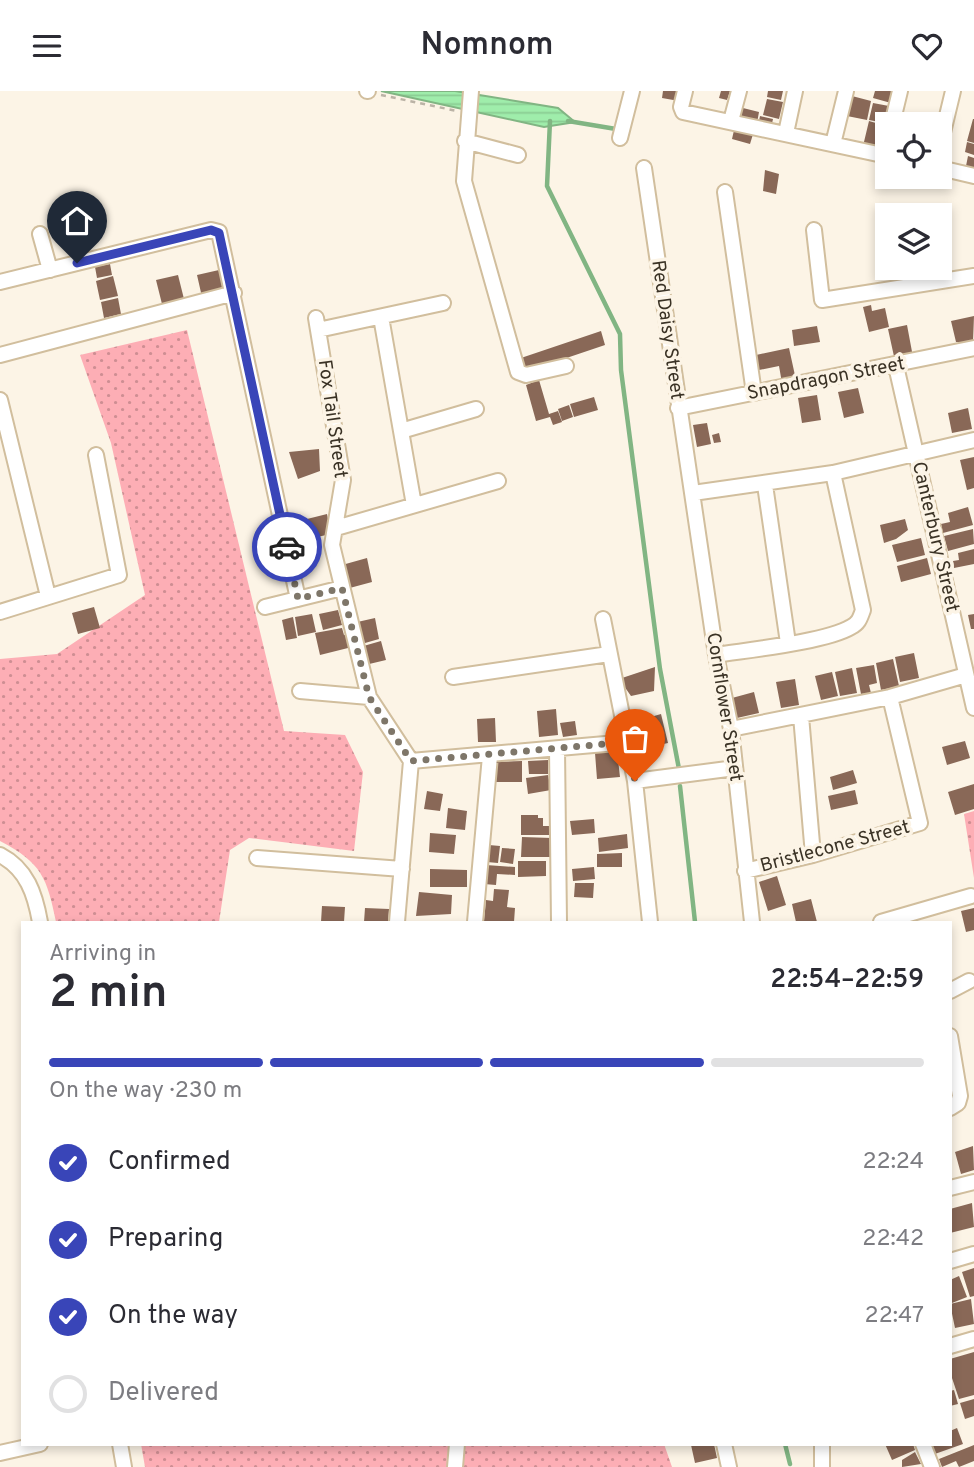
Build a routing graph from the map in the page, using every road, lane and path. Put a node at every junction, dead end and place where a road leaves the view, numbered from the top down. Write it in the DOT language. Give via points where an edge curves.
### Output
graph roads {
  1 [pos="367,91"];
  2 [pos="632,91"];
  3 [pos="685,91"];
  4 [pos="739,91"];
  5 [pos="795,91"];
  6 [pos="846,91"];
  7 [pos="900,91"];
  8 [pos="953,91"];
  9 [pos="470,92"];
  10 [pos="467,111"];
  11 [pos="895,112"];
  12 [pos="948,112"];
  13 [pos="731,121"];
  14 [pos="786,133"];
  15 [pos="620,138"];
  16 [pos="466,141"];
  17 [pos="833,144"];
  18 [pos="875,150"];
  19 [pos="518,155"];
  20 [pos="643,168"];
  21 [pos="952,171"];
  22 [pos="974,176"];
  23 [pos="725,192"];
  24 [pos="814,230"];
  25 [pos="40,234"];
  26 [pos="50,270"];
  27 [pos="974,275"];
  28 [pos="0,282"];
  29 [pos="234,293"];
  30 [pos="443,303"];
  31 [pos="381,317"];
  32 [pos="974,348"];
  33 [pos="0,355"];
  34 [pos="566,366"];
  35 [pos="896,366"];
  36 [pos="754,393"];
  37 [pos="0,400"];
  38 [pos="678,408"];
  39 [pos="476,409"];
  40 [pos="401,431"];
  41 [pos="974,440"];
  42 [pos="96,455"];
  43 [pos="916,455"];
  44 [pos="833,473"];
  45 [pos="498,481"];
  46 [pos="765,485"];
  47 [pos="693,493"];
  48 [pos="414,505"];
  49 [pos="336,528"];
  50 [pos="342,588"];
  51 [pos="48,596"];
  52 [pos="298,599"];
  53 [pos="265,607"];
  54 [pos="0,612"];
  55 [pos="603,619"];
  56 [pos="788,643"];
  57 [pos="609,654"];
  58 [pos="716,655"];
  59 [pos="966,675"];
  60 [pos="453,677"];
  61 [pos="300,691"];
  62 [pos="369,697"];
  63 [pos="890,697"];
  64 [pos="974,708"];
  65 [pos="801,716"];
  66 [pos="731,729"];
  67 [pos="628,742"];
  68 [pos="557,749"];
  69 [pos="490,756"];
  70 [pos="411,761"];
  71 [pos="736,768"];
  72 [pos="635,781"];
  73 [pos="0,855"];
  74 [pos="813,855"];
  75 [pos="257,858"];
  76 [pos="402,869"];
  77 [pos="745,871"];
  78 [pos="971,897"];
  79 [pos="40,921"];
  80 [pos="397,921"];
  81 [pos="475,921"];
  82 [pos="559,921"];
  83 [pos="650,921"];
  84 [pos="752,921"];
  85 [pos="885,921"];
  86 [pos="969,981"];
  87 [pos="952,990"];
  88 [pos="952,1048"];
  89 [pos="952,1107"];
  90 [pos="974,1182"];
  91 [pos="952,1188"];
  92 [pos="974,1254"];
  93 [pos="952,1260"];
  94 [pos="974,1339"];
  95 [pos="952,1345"];
  96 [pos="31,1446"];
  97 [pos="120,1446"];
  98 [pos="457,1446"];
  99 [pos="724,1446"];
  100 [pos="822,1446"];
  101 [pos="924,1446"];
  102 [pos="0,1453"];
  103 [pos="124,1467"];
  104 [pos="455,1467"];
  105 [pos="729,1467"];
  106 [pos="822,1467"];
  107 [pos="932,1467"];
  1 -- 10 [label="path"];
  2 -- 15 [label="street"];
  3 -- 13 [label="street" via="683,112"];
  4 -- 13 [label="street"];
  5 -- 14 [label="street"];
  6 -- 17 [label="street"];
  7 -- 11 [label="street"];
  8 -- 12 [label="street"];
  9 -- 10 [label="street"];
  10 -- 16 [label="street"];
  13 -- 14 [label="street"];
  14 -- 17 [label="street"];
  16 -- 19 [label="street"];
  16 -- 34 [label="street" via="464,181 518,372 526,375"];
  17 -- 18 [label="street"];
  20 -- 38 [label="street, Red Daisy Street"];
  21 -- 22 [label="street"];
  23 -- 36 [label="street"];
  24 -- 27 [label="street" via="822,300"];
  25 -- 26 [label="street"];
  26 -- 28 [label="street"];
  26 -- 29 [label="street" via="217,231"];
  29 -- 33 [label="street"];
  29 -- 52 [label="street"];
  30 -- 31 [label="street"];
  31 -- 40 [label="street"];
  31 -- 49 [label="street, Fox Tail Street" via="317,324 343,480"];
  32 -- 35 [label="street, Snapdragon Street"];
  35 -- 36 [label="street, Snapdragon Street"];
  35 -- 43 [label="street, Canterbury Street"];
  36 -- 38 [label="street, Snapdragon Street"];
  37 -- 51 [label="street"];
  38 -- 47 [label="street, Red Daisy Street"];
  39 -- 40 [label="street"];
  40 -- 48 [label="street"];
  41 -- 43 [label="street"];
  42 -- 51 [label="street" via="120,571 115,579"];
  43 -- 44 [label="street"];
  43 -- 59 [label="street, Canterbury Street"];
  44 -- 46 [label="street"];
  44 -- 56 [label="street" via="863,610 849,629"];
  45 -- 48 [label="street"];
  46 -- 47 [label="street"];
  46 -- 56 [label="street"];
  47 -- 58 [label="street, Cornflower Street"];
  48 -- 49 [label="street"];
  49 -- 50 [label="street, Fox Tail Street" via="332,545"];
  50 -- 52 [label="street"];
  50 -- 62 [label="street, Fox Tail Street"];
  51 -- 54 [label="street"];
  52 -- 53 [label="street"];
  55 -- 57 [label="street"];
  56 -- 58 [label="street"];
  57 -- 60 [label="street"];
  57 -- 67 [label="street"];
  58 -- 66 [label="street, Cornflower Street"];
  59 -- 63 [label="street"];
  59 -- 64 [label="street, Canterbury Street"];
  61 -- 62 [label="street"];
  62 -- 70 [label="street, Fox Tail Street"];
  63 -- 65 [label="street"];
  63 -- 74 [label="street, Bristlecone Street" via="920,823"];
  65 -- 66 [label="street"];
  65 -- 74 [label="street"];
  66 -- 71 [label="street, Cornflower Street"];
  67 -- 68 [label="street"];
  67 -- 72 [label="street"];
  68 -- 69 [label="street"];
  68 -- 82 [label="street"];
  69 -- 70 [label="street"];
  69 -- 81 [label="street"];
  70 -- 76 [label="street"];
  71 -- 72 [label="street"];
  71 -- 77 [label="street, Cornflower Street"];
  72 -- 83 [label="street"];
  73 -- 79 [label="street" via="16,865 27,881"];
  74 -- 77 [label="street, Bristlecone Street"];
  75 -- 76 [label="street"];
  76 -- 80 [label="street"];
  77 -- 84 [label="street, Cornflower Street"];
  78 -- 85 [label="street"];
  86 -- 87 [label="street"];
  88 -- 89 [label="street" via="960,1096"];
  90 -- 91 [label="street"];
  92 -- 93 [label="street"];
  94 -- 95 [label="street"];
  96 -- 102 [label="street"];
  97 -- 103 [label="street"];
  98 -- 104 [label="street"];
  99 -- 105 [label="street"];
  100 -- 106 [label="street"];
  101 -- 107 [label="street"];
}
